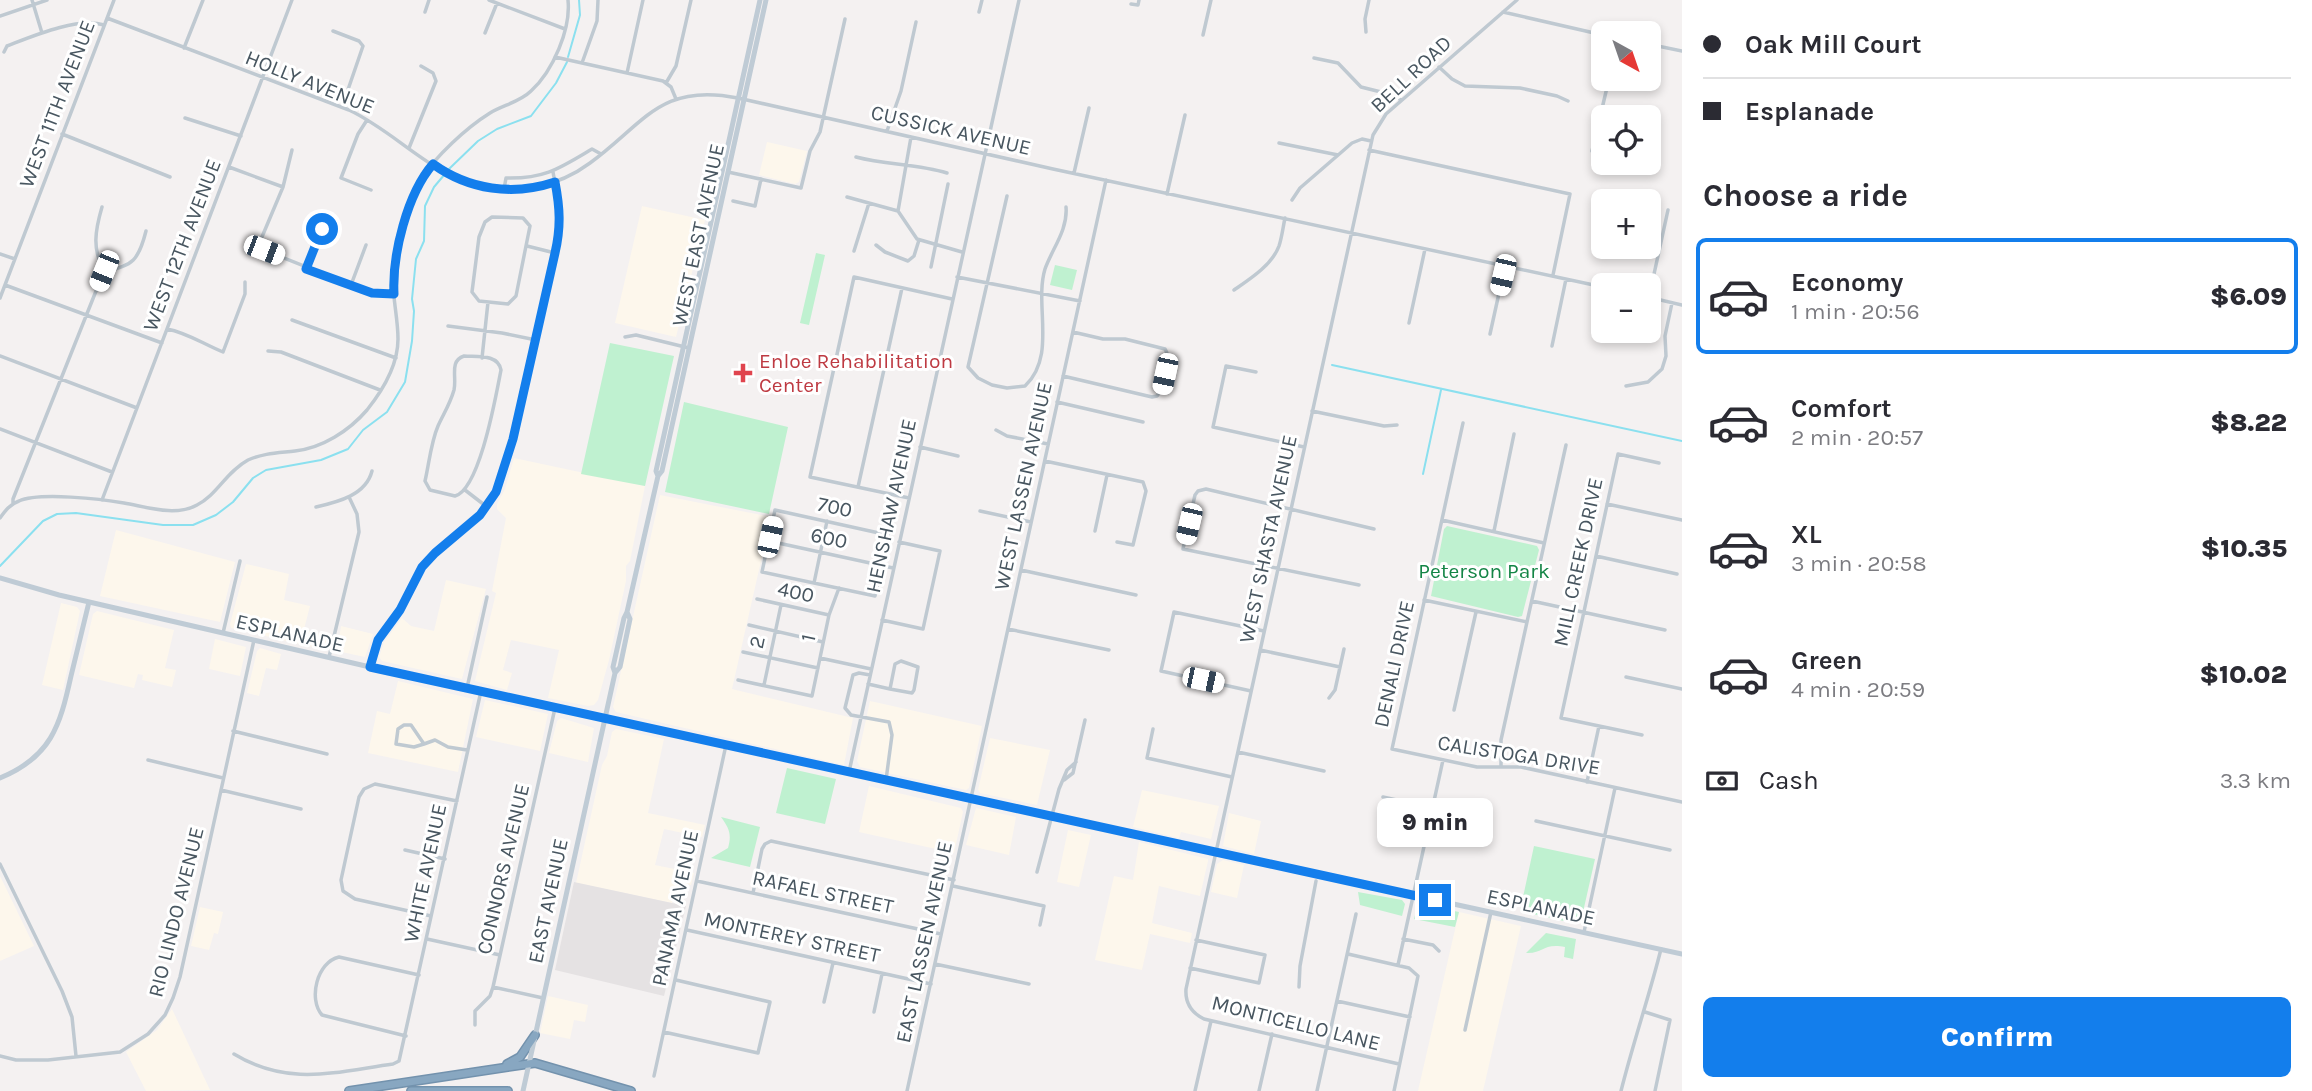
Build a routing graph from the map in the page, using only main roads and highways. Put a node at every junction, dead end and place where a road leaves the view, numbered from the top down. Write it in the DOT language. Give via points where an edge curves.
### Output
graph roads {
  1 [pos="760,0"];
  2 [pos="766,0"];
  3 [pos="741,99"];
  4 [pos="686,347"];
  5 [pos="0,578"];
  6 [pos="89,602"];
  7 [pos="605,719"];
  8 [pos="0,778"];
  9 [pos="1682,954"];
  10 [pos="535,1035"];
  11 [pos="528,1064"];
  12 [pos="465,1073"];
  13 [pos="349,1091"];
  14 [pos="411,1091"];
  15 [pos="508,1091"];
  16 [pos="523,1091"];
  17 [pos="631,1091"];
  1 -- 3 [label="main road, WEST EAST AVENUE"];
  2 -- 3 [label="main road, WEST EAST AVENUE"];
  3 -- 4 [label="main road, WEST EAST AVENUE"];
  3 -- 4 [label="main road, WEST EAST AVENUE"];
  4 -- 7 [label="main road, WEST EAST AVENUE"];
  5 -- 6 [label="main road, ESPLANADE"];
  6 -- 7 [label="main road, ESPLANADE"];
  6 -- 8 [label="main road" via="59,726 30,762"];
  7 -- 9 [label="main road, ESPLANADE"];
  7 -- 10 [label="main road, EAST AVENUE"];
  10 -- 11 [label="main road, EAST AVENUE"];
  10 -- 12 [label="highway" via="514,1062"];
  11 -- 12 [label="highway"];
  11 -- 16 [label="main road, EAST AVENUE"];
  11 -- 17 [label="highway"];
  12 -- 13 [label="highway"];
  14 -- 15 [label="highway"];
}
